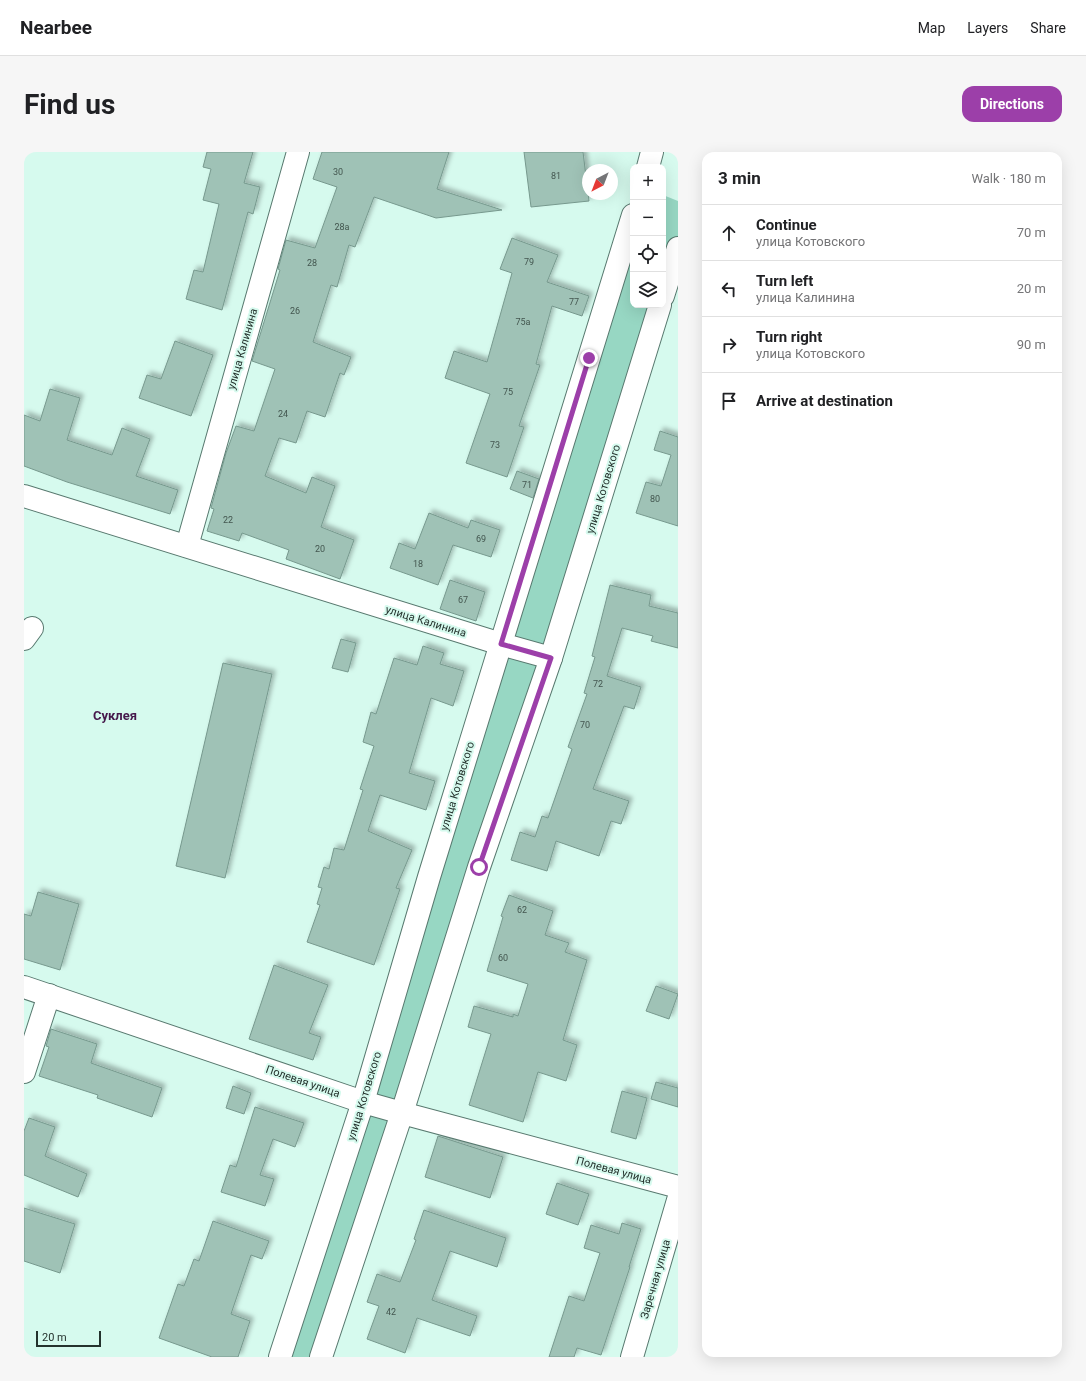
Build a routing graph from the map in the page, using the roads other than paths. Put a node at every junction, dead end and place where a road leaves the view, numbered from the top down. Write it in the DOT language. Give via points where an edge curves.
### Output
graph roads {
  1 [pos="298,152"];
  2 [pos="652,152"];
  3 [pos="649,164"];
  4 [pos="630,225"];
  5 [pos="678,248"];
  6 [pos="666,286"];
  7 [pos="659,308"];
  8 [pos="24,496"];
  9 [pos="186,546"];
  10 [pos="501,644"];
  11 [pos="551,658"];
  12 [pos="24,987"];
  13 [pos="49,995"];
  14 [pos="24,1072"];
  15 [pos="363,1102"];
  16 [pos="402,1113"];
  17 [pos="678,1187"];
  18 [pos="678,1200"];
  19 [pos="280,1357"];
  20 [pos="321,1357"];
  21 [pos="632,1357"];
  1 -- 9 [label="street, улица Калинина"];
  2 -- 3 [label="street"];
  4 -- 10 [label="street, улица Котовского"];
  5 -- 6 [label="street"];
  7 -- 11 [label="street, улица Котовского"];
  8 -- 9 [label="street, улица Калинина"];
  9 -- 10 [label="street, улица Калинина"];
  10 -- 11 [label="street, улица Калинина"];
  10 -- 15 [label="street, улица Котовского"];
  11 -- 16 [label="street, улица Котовского" via="479,867"];
  12 -- 13 [label="street, Полевая улица"];
  13 -- 14 [label="street"];
  13 -- 15 [label="street, Полевая улица"];
  15 -- 16 [label="street, Полевая улица"];
  15 -- 19 [label="street, улица Котовского"];
  16 -- 17 [label="street, Полевая улица"];
  16 -- 20 [label="street, улица Котовского"];
  18 -- 21 [label="street, Заречная улица"];
}
